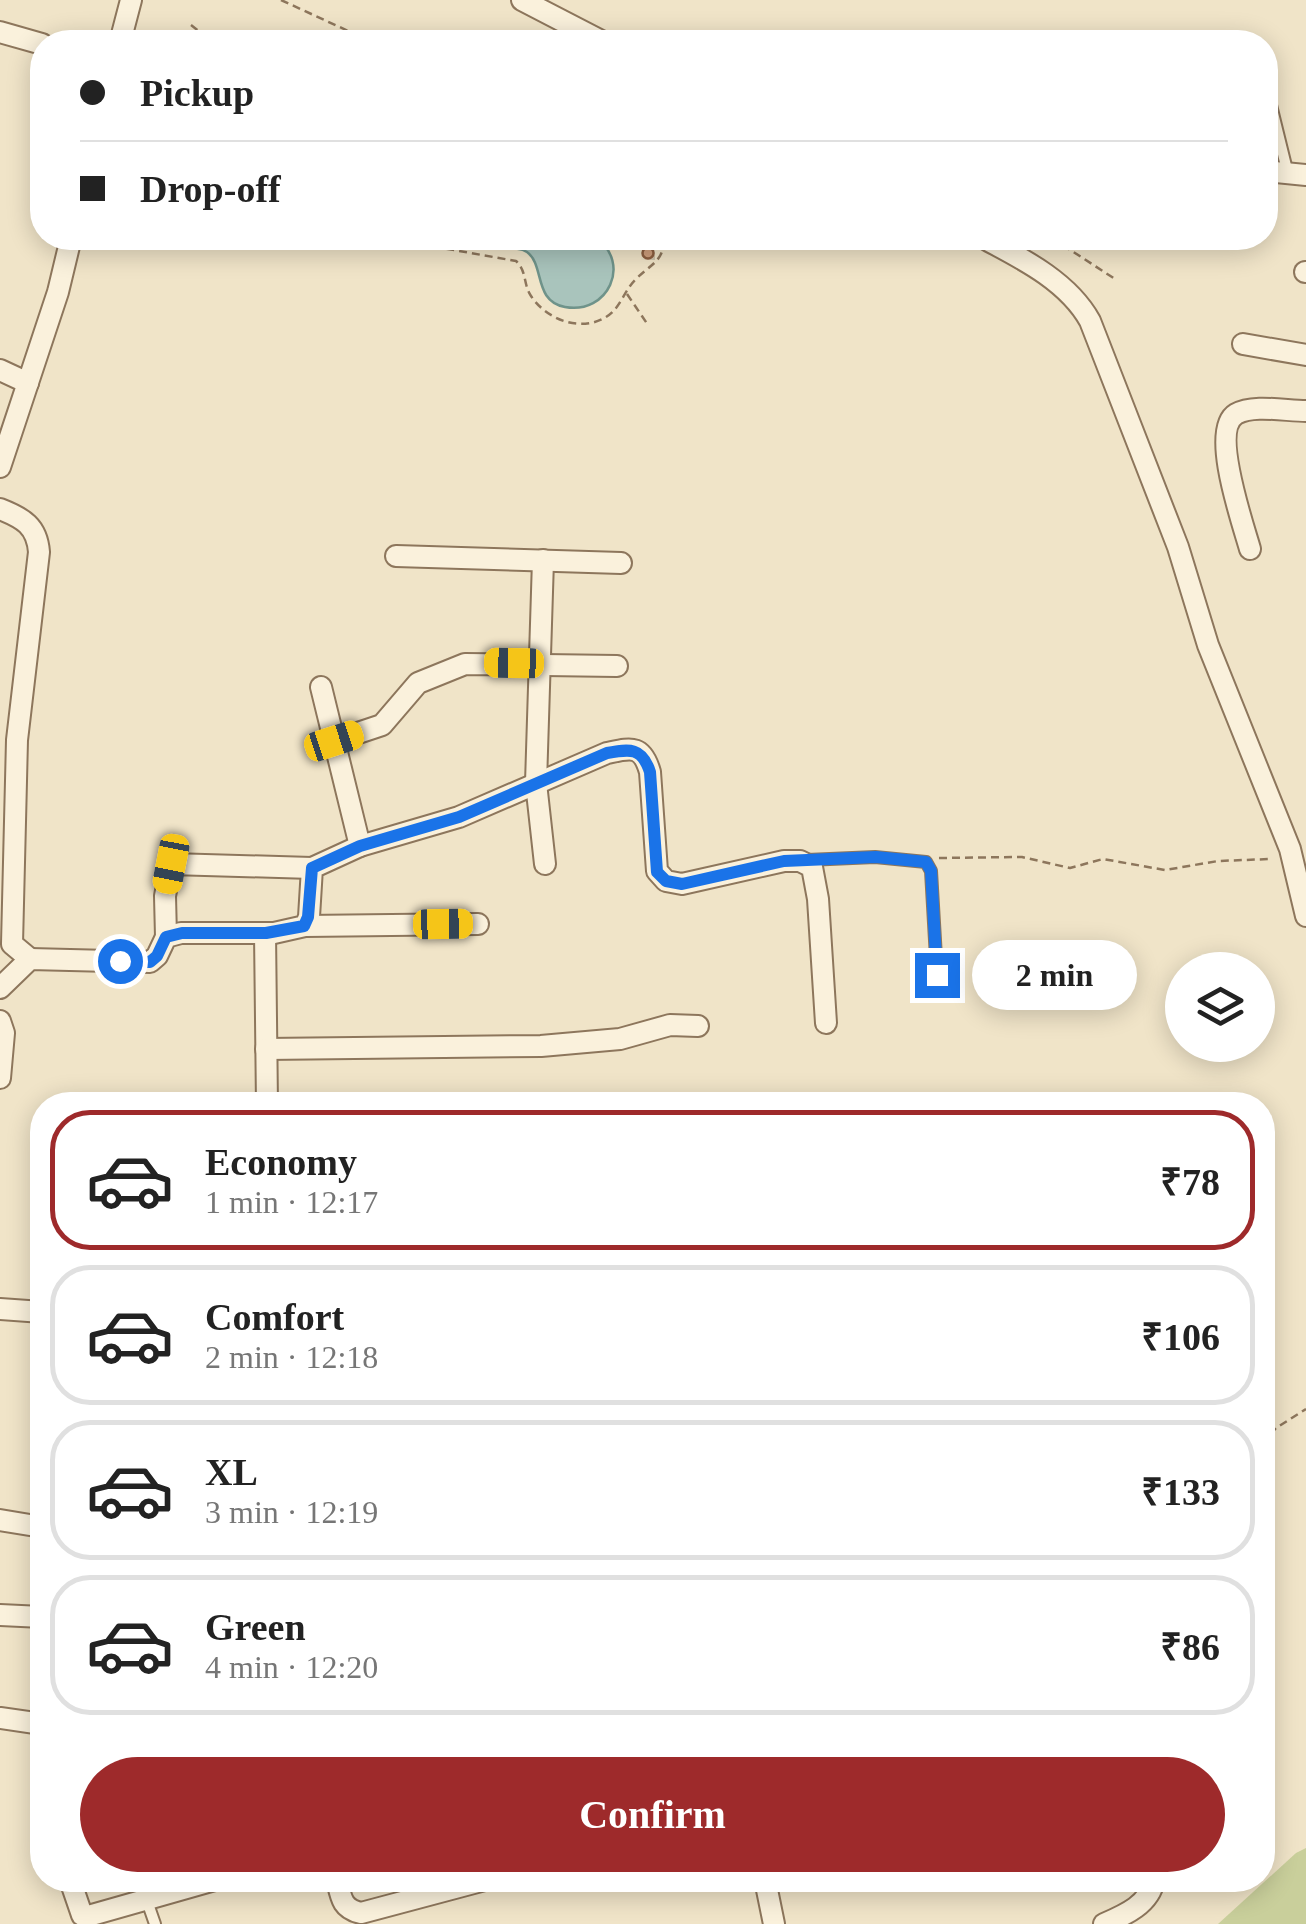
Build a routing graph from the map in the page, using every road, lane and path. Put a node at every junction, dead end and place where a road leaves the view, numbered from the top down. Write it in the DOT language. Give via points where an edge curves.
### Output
graph roads {
  1 [pos="132,0"];
  2 [pos="282,0"];
  3 [pos="522,0"];
  4 [pos="191,26"];
  5 [pos="123,30"];
  6 [pos="197,30"];
  7 [pos="341,30"];
  8 [pos="580,30"];
  9 [pos="0,32"];
  10 [pos="30,41"];
  11 [pos="1278,122"];
  12 [pos="1297,174"];
  13 [pos="68,250"];
  14 [pos="454,250"];
  15 [pos="664,250"];
  16 [pos="1004,250"];
  17 [pos="1070,250"];
  18 [pos="1115,279"];
  19 [pos="626,292"];
  20 [pos="648,324"];
  21 [pos="1242,344"];
  22 [pos="1306,355"];
  23 [pos="0,370"];
  24 [pos="28,382"];
  25 [pos="1306,412"];
  26 [pos="0,466"];
  27 [pos="0,509"];
  28 [pos="1250,550"];
  29 [pos="396,556"];
  30 [pos="543,560"];
  31 [pos="621,563"];
  32 [pos="541,664"];
  33 [pos="616,666"];
  34 [pos="321,687"];
  35 [pos="334,741"];
  36 [pos="536,783"];
  37 [pos="360,846"];
  38 [pos="1292,858"];
  39 [pos="800,860"];
  40 [pos="926,862"];
  41 [pos="545,864"];
  42 [pos="312,868"];
  43 [pos="1306,916"];
  44 [pos="478,924"];
  45 [pos="304,926"];
  46 [pos="266,933"];
  47 [pos="166,937"];
  48 [pos="30,960"];
  49 [pos="937,975"];
  50 [pos="0,988"];
  51 [pos="0,1021"];
  52 [pos="826,1023"];
  53 [pos="698,1026"];
  54 [pos="266,1049"];
  55 [pos="0,1078"];
  56 [pos="267,1092"];
  57 [pos="0,1309"];
  58 [pos="30,1311"];
  59 [pos="1306,1409"];
  60 [pos="1275,1429"];
  61 [pos="0,1520"];
  62 [pos="30,1526"];
  63 [pos="0,1615"];
  64 [pos="30,1616"];
  65 [pos="0,1718"];
  66 [pos="30,1722"];
  67 [pos="74,1892"];
  68 [pos="176,1892"];
  69 [pos="340,1892"];
  70 [pos="439,1892"];
  71 [pos="767,1892"];
  72 [pos="1150,1892"];
  73 [pos="147,1901"];
  74 [pos="156,1924"];
  75 [pos="774,1924"];
  76 [pos="1104,1924"];
  1 -- 5 [label="street"];
  2 -- 7 [label="path"];
  3 -- 8 [label="street"];
  4 -- 6 [label="path"];
  9 -- 10 [label="street"];
  11 -- 12 [label="lane"];
  13 -- 24 [label="street"];
  14 -- 19 [label="path" via="516,261 528,292 562,322 605,318"];
  15 -- 19 [label="path"];
  16 -- 38 [label="street" via="1052,278 1090,320"];
  17 -- 18 [label="path"];
  19 -- 20 [label="path"];
  21 -- 22 [label="street"];
  23 -- 24 [label="street"];
  24 -- 26 [label="street"];
  25 -- 28 [label="street" via="1249,410 1229,421 1228,466"];
  27 -- 48 [label="street" via="38,536 18,740 12,944"];
  29 -- 30 [label="street"];
  30 -- 31 [label="street"];
  30 -- 32 [label="street"];
  32 -- 33 [label="street"];
  32 -- 35 [label="street" via="486,662 448,670 418,683 382,725"];
  32 -- 36 [label="street"];
  34 -- 35 [label="street"];
  35 -- 37 [label="street"];
  36 -- 37 [label="street" via="459,817"];
  36 -- 39 [label="street" via="607,753 638,751 650,772 657,872 666,881 682,884"];
  36 -- 41 [label="street"];
  37 -- 42 [label="street"];
  38 -- 40 [label="path" via="1164,870 1103,859 1070,868 1022,856"];
  38 -- 43 [label="street"];
  39 -- 40 [label="lane"];
  39 -- 52 [label="street" via="815,878"];
  40 -- 49 [label="lane"];
  42 -- 45 [label="street"];
  42 -- 47 [label="street" via="171,864"];
  44 -- 45 [label="street"];
  45 -- 46 [label="street"];
  46 -- 47 [label="street"];
  46 -- 54 [label="street"];
  47 -- 48 [label="street" via="150,962"];
  48 -- 50 [label="street"];
  51 -- 55 [label="street"];
  53 -- 54 [label="street" via="542,1046"];
  54 -- 56 [label="street"];
  57 -- 58 [label="street"];
  59 -- 60 [label="path"];
  61 -- 62 [label="street"];
  63 -- 64 [label="street"];
  65 -- 66 [label="street"];
  67 -- 73 [label="street" via="82,1914"];
  68 -- 73 [label="street"];
  69 -- 70 [label="street" via="349,1911 361,1913"];
  71 -- 75 [label="street"];
  72 -- 76 [label="street"];
  73 -- 74 [label="lane"];
}
